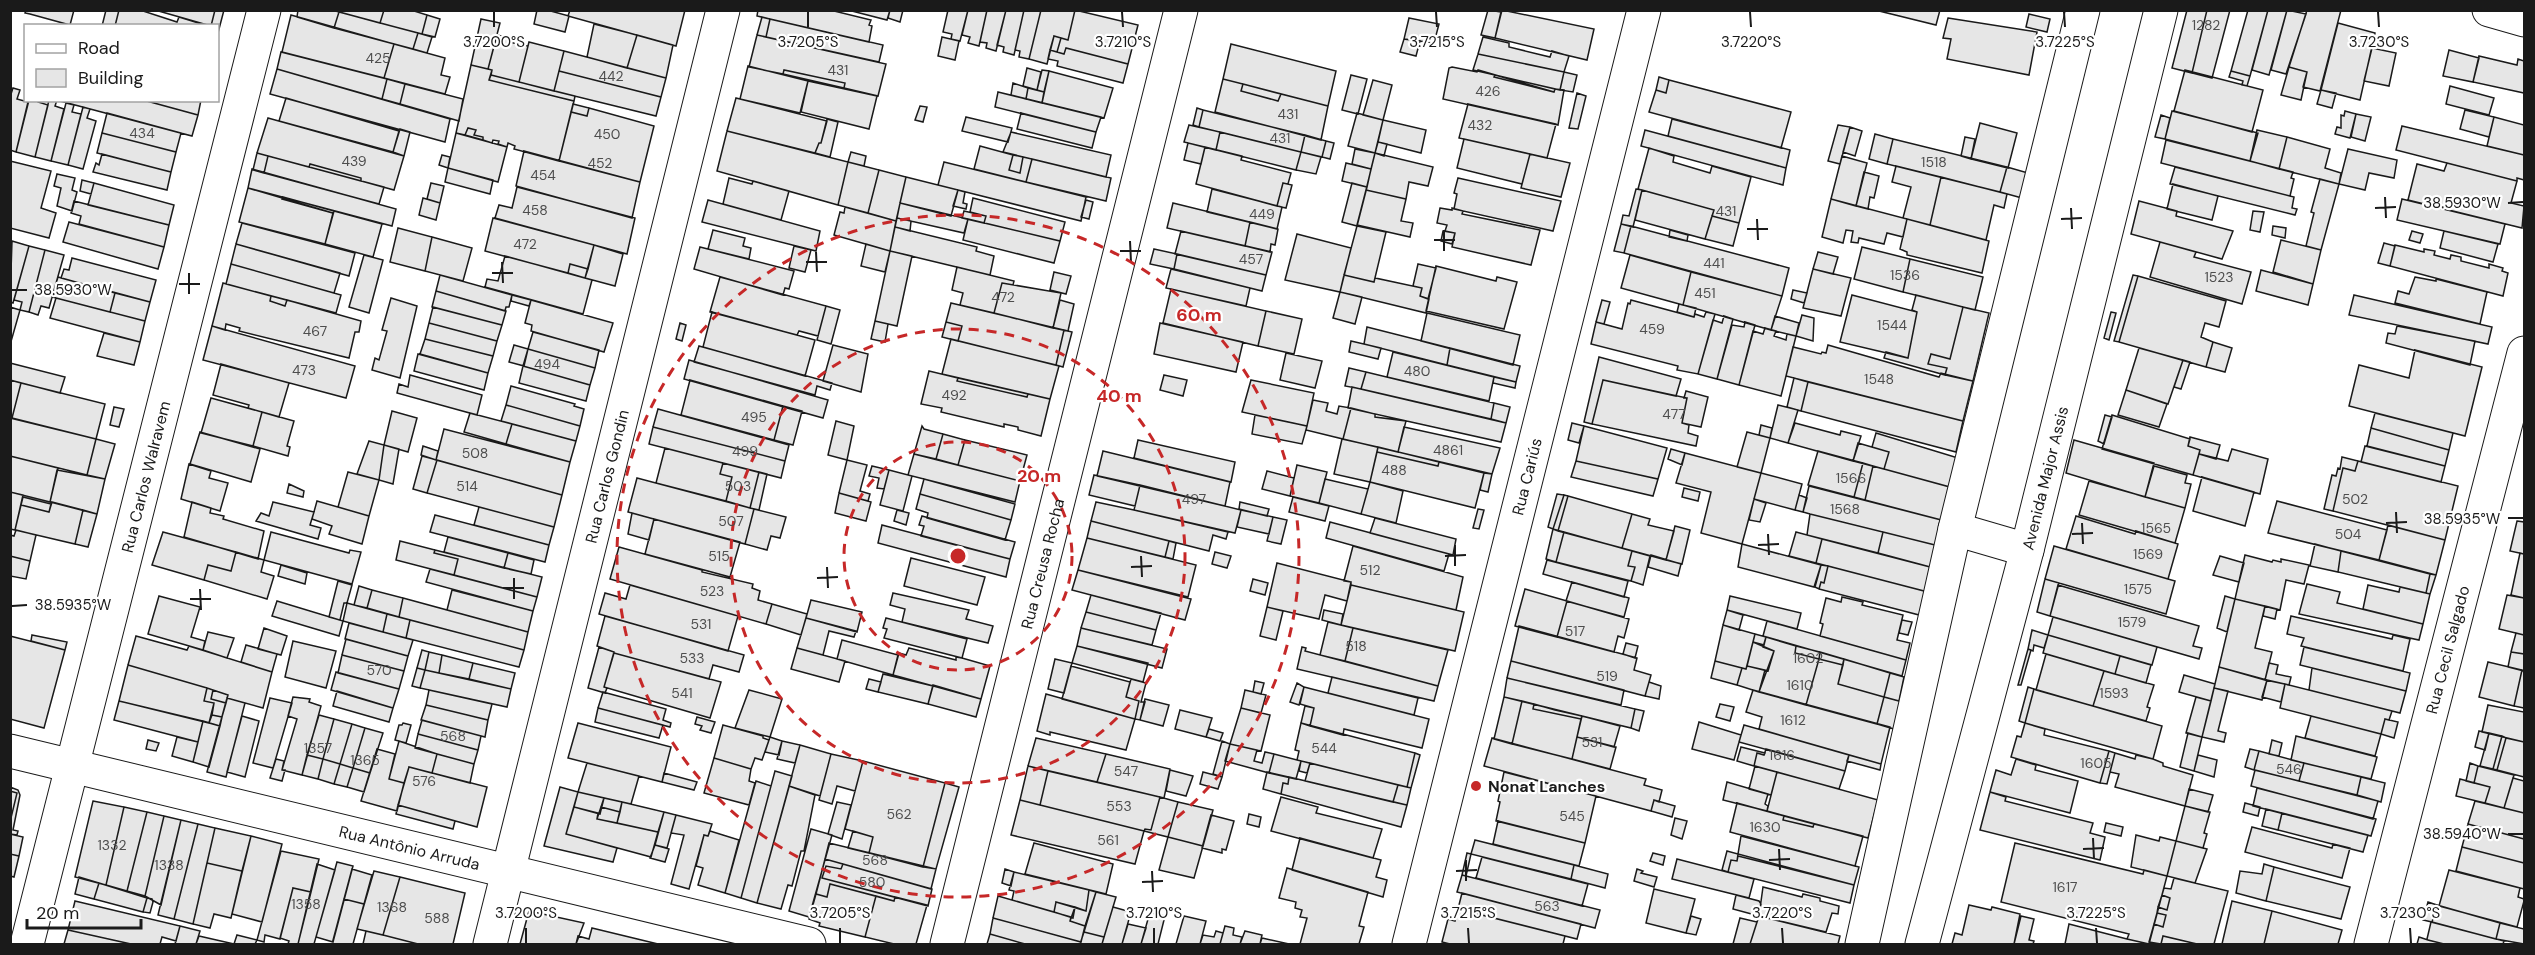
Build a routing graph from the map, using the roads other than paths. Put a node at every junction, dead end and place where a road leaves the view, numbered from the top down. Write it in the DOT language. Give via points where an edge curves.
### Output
graph roads {
  1 [pos="264,10"];
  2 [pos="723,10"];
  3 [pos="1181,10"];
  4 [pos="1644,10"];
  5 [pos="2083,10"];
  6 [pos="2161,10"];
  7 [pos="2489,10"];
  8 [pos="2524,20"];
  9 [pos="2524,354"];
  10 [pos="1955,529"];
  11 [pos="2027,550"];
  12 [pos="10,751"];
  13 [pos="72,766"];
  14 [pos="510,870"];
  15 [pos="27,945"];
  16 [pos="489,945"];
  17 [pos="809,945"];
  18 [pos="947,945"];
  19 [pos="1409,945"];
  20 [pos="1862,945"];
  21 [pos="1922,945"];
  22 [pos="2371,945"];
  1 -- 13 [label="street, Rua Carlos Walravem"];
  2 -- 14 [label="street, Rua Carlos Gondin"];
  3 -- 18 [label="street, Rua Creusa Rocha"];
  4 -- 19 [label="street, Rua Cariús"];
  5 -- 10 [label="street"];
  6 -- 11 [label="street, Avenida Major Assis"];
  7 -- 8 [label="street"];
  9 -- 22 [label="street, Rua Cecil Salgado"];
  10 -- 11 [label="street"];
  10 -- 20 [label="street"];
  11 -- 21 [label="street, Avenida Major Assis"];
  12 -- 13 [label="street, Rua Antônio Arruda"];
  13 -- 14 [label="street, Rua Antônio Arruda"];
  13 -- 15 [label="street, Rua Carlos Walravem"];
  14 -- 16 [label="street, Rua Carlos Gondin"];
  14 -- 17 [label="street, Rua Antônio Arruda"];
}
